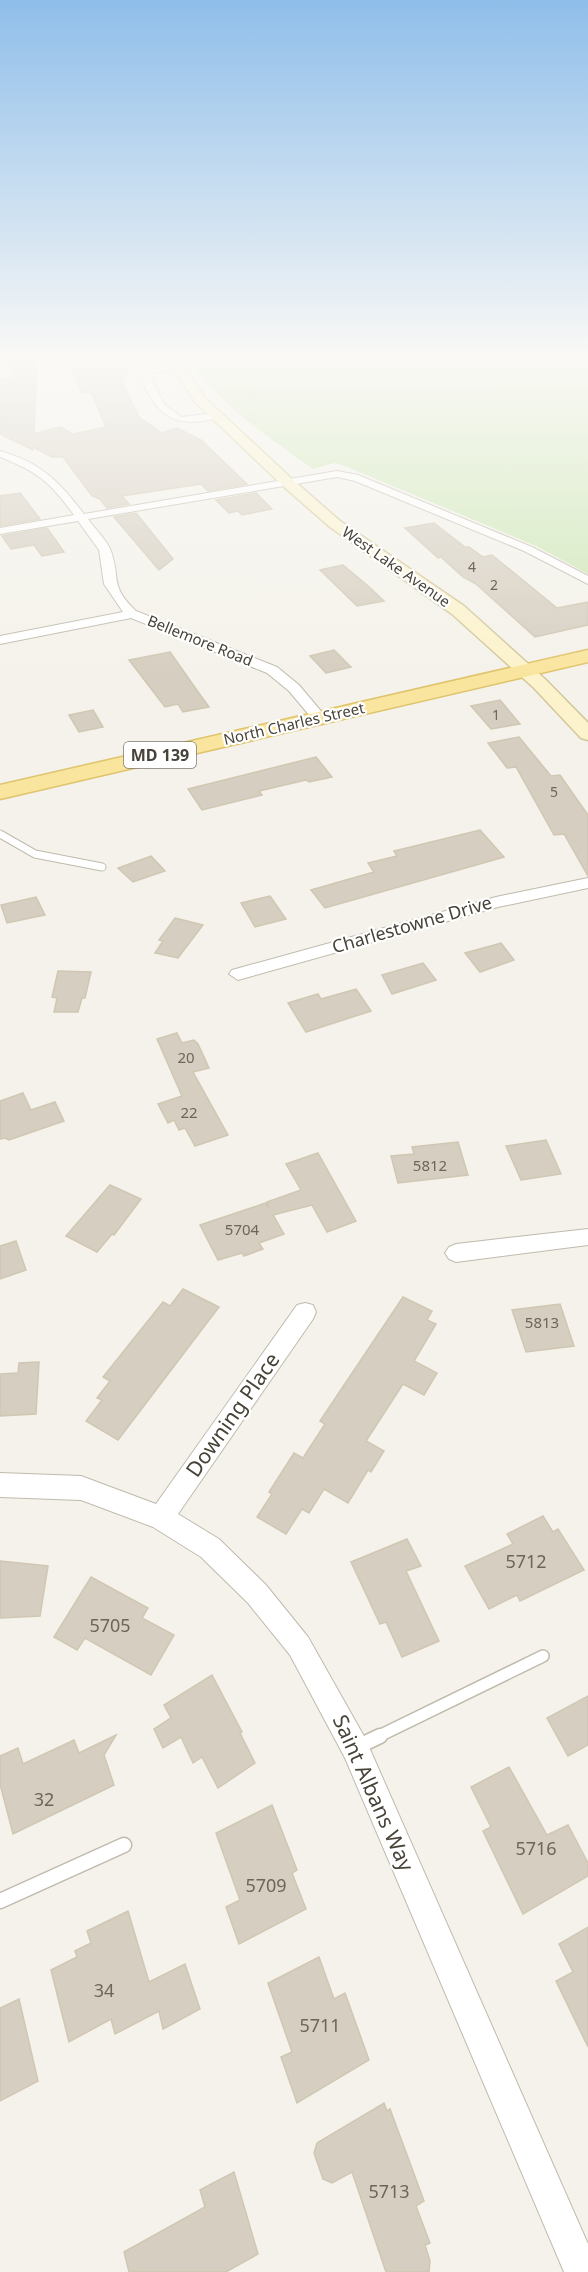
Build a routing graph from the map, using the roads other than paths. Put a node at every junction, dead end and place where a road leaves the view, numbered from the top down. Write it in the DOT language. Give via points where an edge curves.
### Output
graph roads {
  1 [pos="26,463"];
  2 [pos="267,463"];
  3 [pos="287,482"];
  4 [pos="80,517"];
  5 [pos="0,531"];
  6 [pos="588,581"];
  7 [pos="132,614"];
  8 [pos="0,640"];
  9 [pos="588,656"];
  10 [pos="525,671"];
  11 [pos="320,719"];
  12 [pos="588,734"];
  13 [pos="0,792"];
  14 [pos="0,834"];
  15 [pos="102,867"];
  16 [pos="588,883"];
  17 [pos="238,974"];
  18 [pos="588,1237"];
  19 [pos="456,1253"];
  20 [pos="305,1312"];
  21 [pos="0,1485"];
  22 [pos="162,1518"];
  23 [pos="543,1656"];
  24 [pos="355,1748"];
  25 [pos="123,1845"];
  26 [pos="0,1901"];
  27 [pos="582,2272"];
  1 -- 4 [label="street, Bellemore Road" via="45,474"];
  2 -- 3 [label="street, West Lake Avenue"];
  3 -- 4 [label="street"];
  3 -- 6 [label="street" via="337,474 358,478 483,529"];
  3 -- 10 [label="street, West Lake Avenue" via="335,524 437,593"];
  4 -- 5 [label="street"];
  4 -- 7 [label="street, Bellemore Road" via="105,550 110,584"];
  7 -- 8 [label="street"];
  7 -- 11 [label="street, Bellemore Road" via="272,670 294,688"];
  9 -- 10 [label="main road, North Charles Street / MD 139"];
  10 -- 11 [label="main road, North Charles Street / MD 139"];
  10 -- 12 [label="street, West Lake Avenue"];
  11 -- 13 [label="main road, North Charles Street / MD 139"];
  14 -- 15 [label="lane" via="14,847 56,860"];
  16 -- 17 [label="street, Charlestowne Drive" via="496,902"];
  18 -- 19 [label="street"];
  20 -- 22 [label="street, Downing Place"];
  21 -- 22 [label="street, Saint Albans Way" via="81,1488"];
  22 -- 24 [label="street, Saint Albans Way" via="210,1548 257,1594 299,1646"];
  23 -- 24 [label="lane"];
  24 -- 27 [label="street, Saint Albans Way"];
  25 -- 26 [label="lane"];
}
